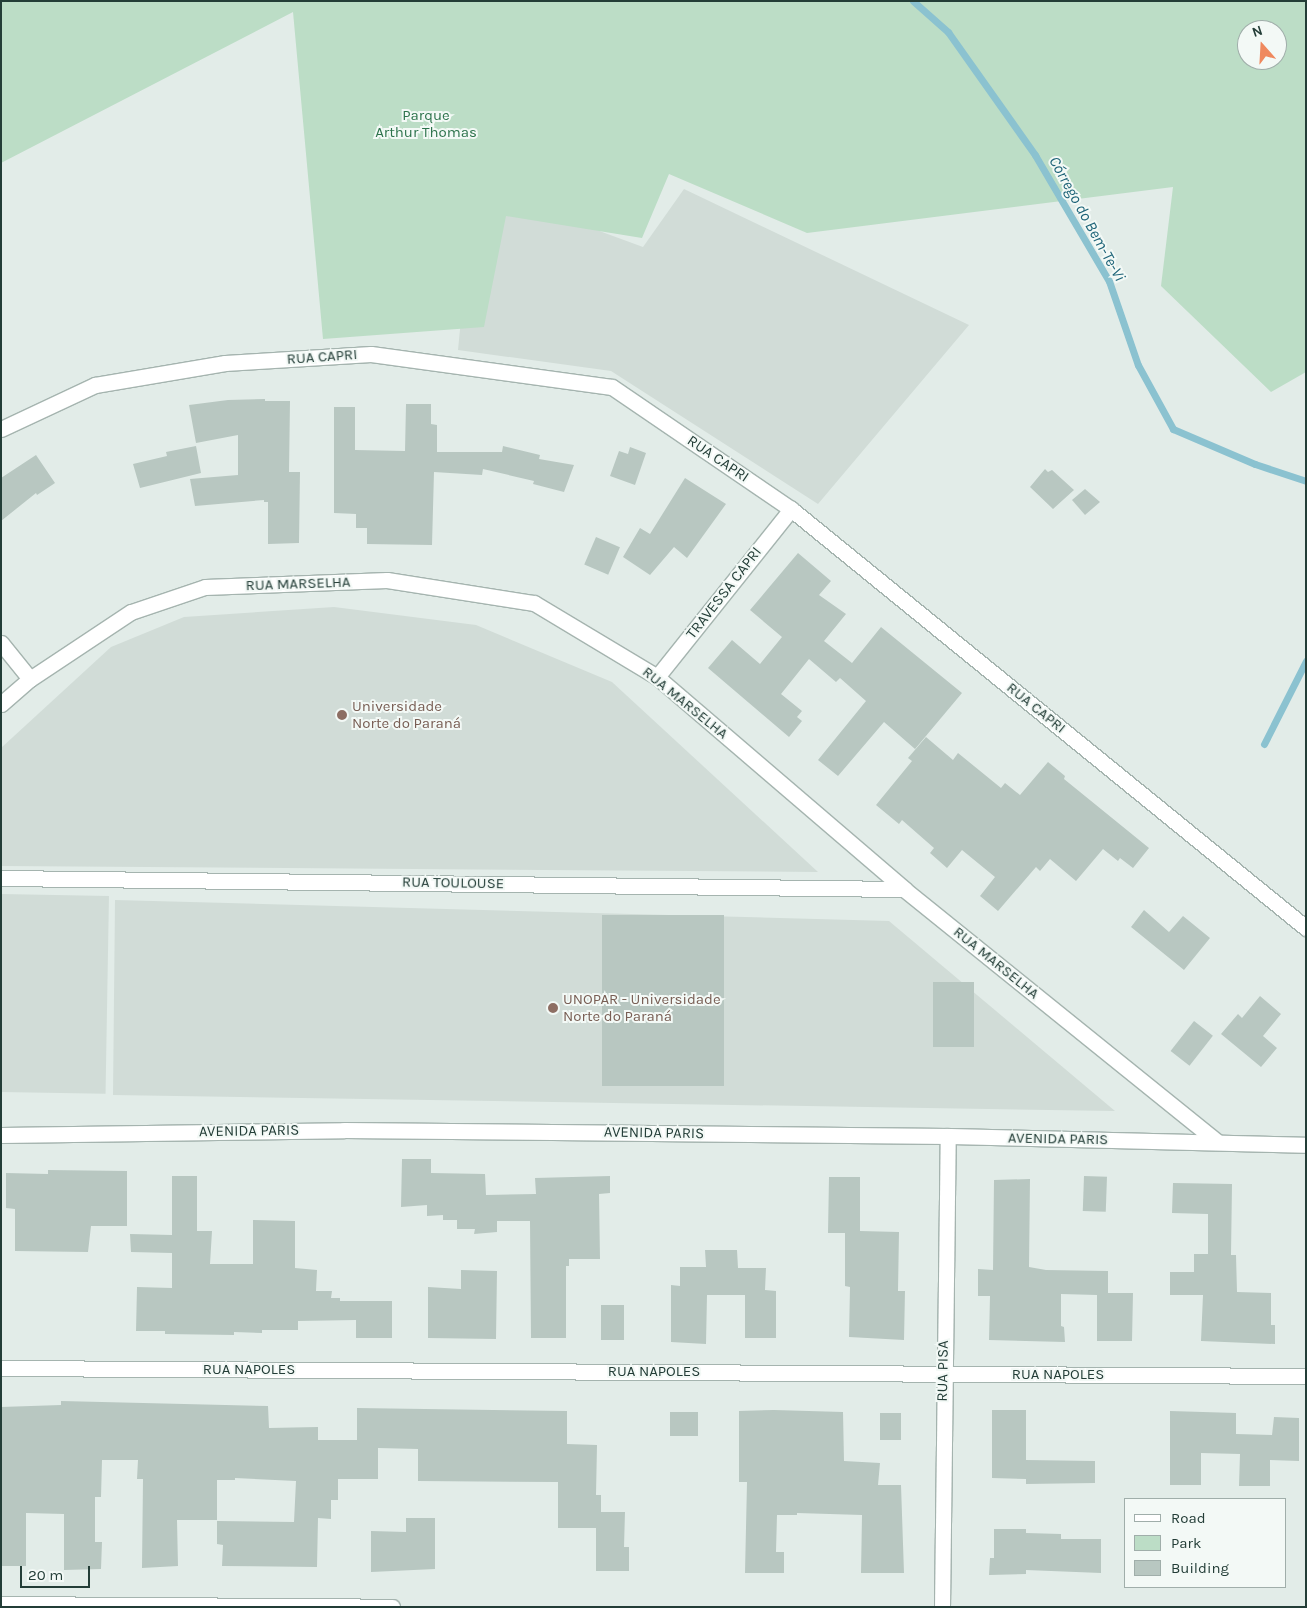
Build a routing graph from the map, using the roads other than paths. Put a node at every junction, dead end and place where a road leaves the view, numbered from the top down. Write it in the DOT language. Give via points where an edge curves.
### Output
graph roads {
  1 [pos="1,430"];
  2 [pos="791,508"];
  3 [pos="1,643"];
  4 [pos="657,677"];
  5 [pos="30,679"];
  6 [pos="1,704"];
  7 [pos="1,878"];
  8 [pos="904,889"];
  9 [pos="1306,928"];
  10 [pos="1,1135"];
  11 [pos="948,1136"];
  12 [pos="1217,1142"];
  13 [pos="1306,1145"];
  14 [pos="1,1368"];
  15 [pos="943,1374"];
  16 [pos="1306,1376"];
  17 [pos="1,1604"];
  18 [pos="392,1607"];
  19 [pos="942,1607"];
  1 -- 2 [label="street, RUA CAPRI" via="95,384 225,364 371,354 612,387"];
  2 -- 4 [label="street, TRAVESSA CAPRI"];
  2 -- 9 [label="street, RUA CAPRI"];
  3 -- 5 [label="street"];
  4 -- 5 [label="street, RUA MARSELHA" via="534,603 387,580 205,587 131,612"];
  4 -- 8 [label="street, RUA MARSELHA"];
  5 -- 6 [label="street, RUA MARSELHA"];
  7 -- 8 [label="street, RUA TOULOUSE"];
  8 -- 12 [label="street, RUA MARSELHA"];
  10 -- 11 [label="street, AVENIDA PARIS" via="354,1130"];
  11 -- 12 [label="street, AVENIDA PARIS"];
  11 -- 15 [label="street, RUA PISA"];
  12 -- 13 [label="street, AVENIDA PARIS"];
  14 -- 15 [label="street, RUA NAPOLES"];
  15 -- 16 [label="street, RUA NAPOLES"];
  15 -- 19 [label="street, RUA PISA"];
  17 -- 18 [label="street"];
}
